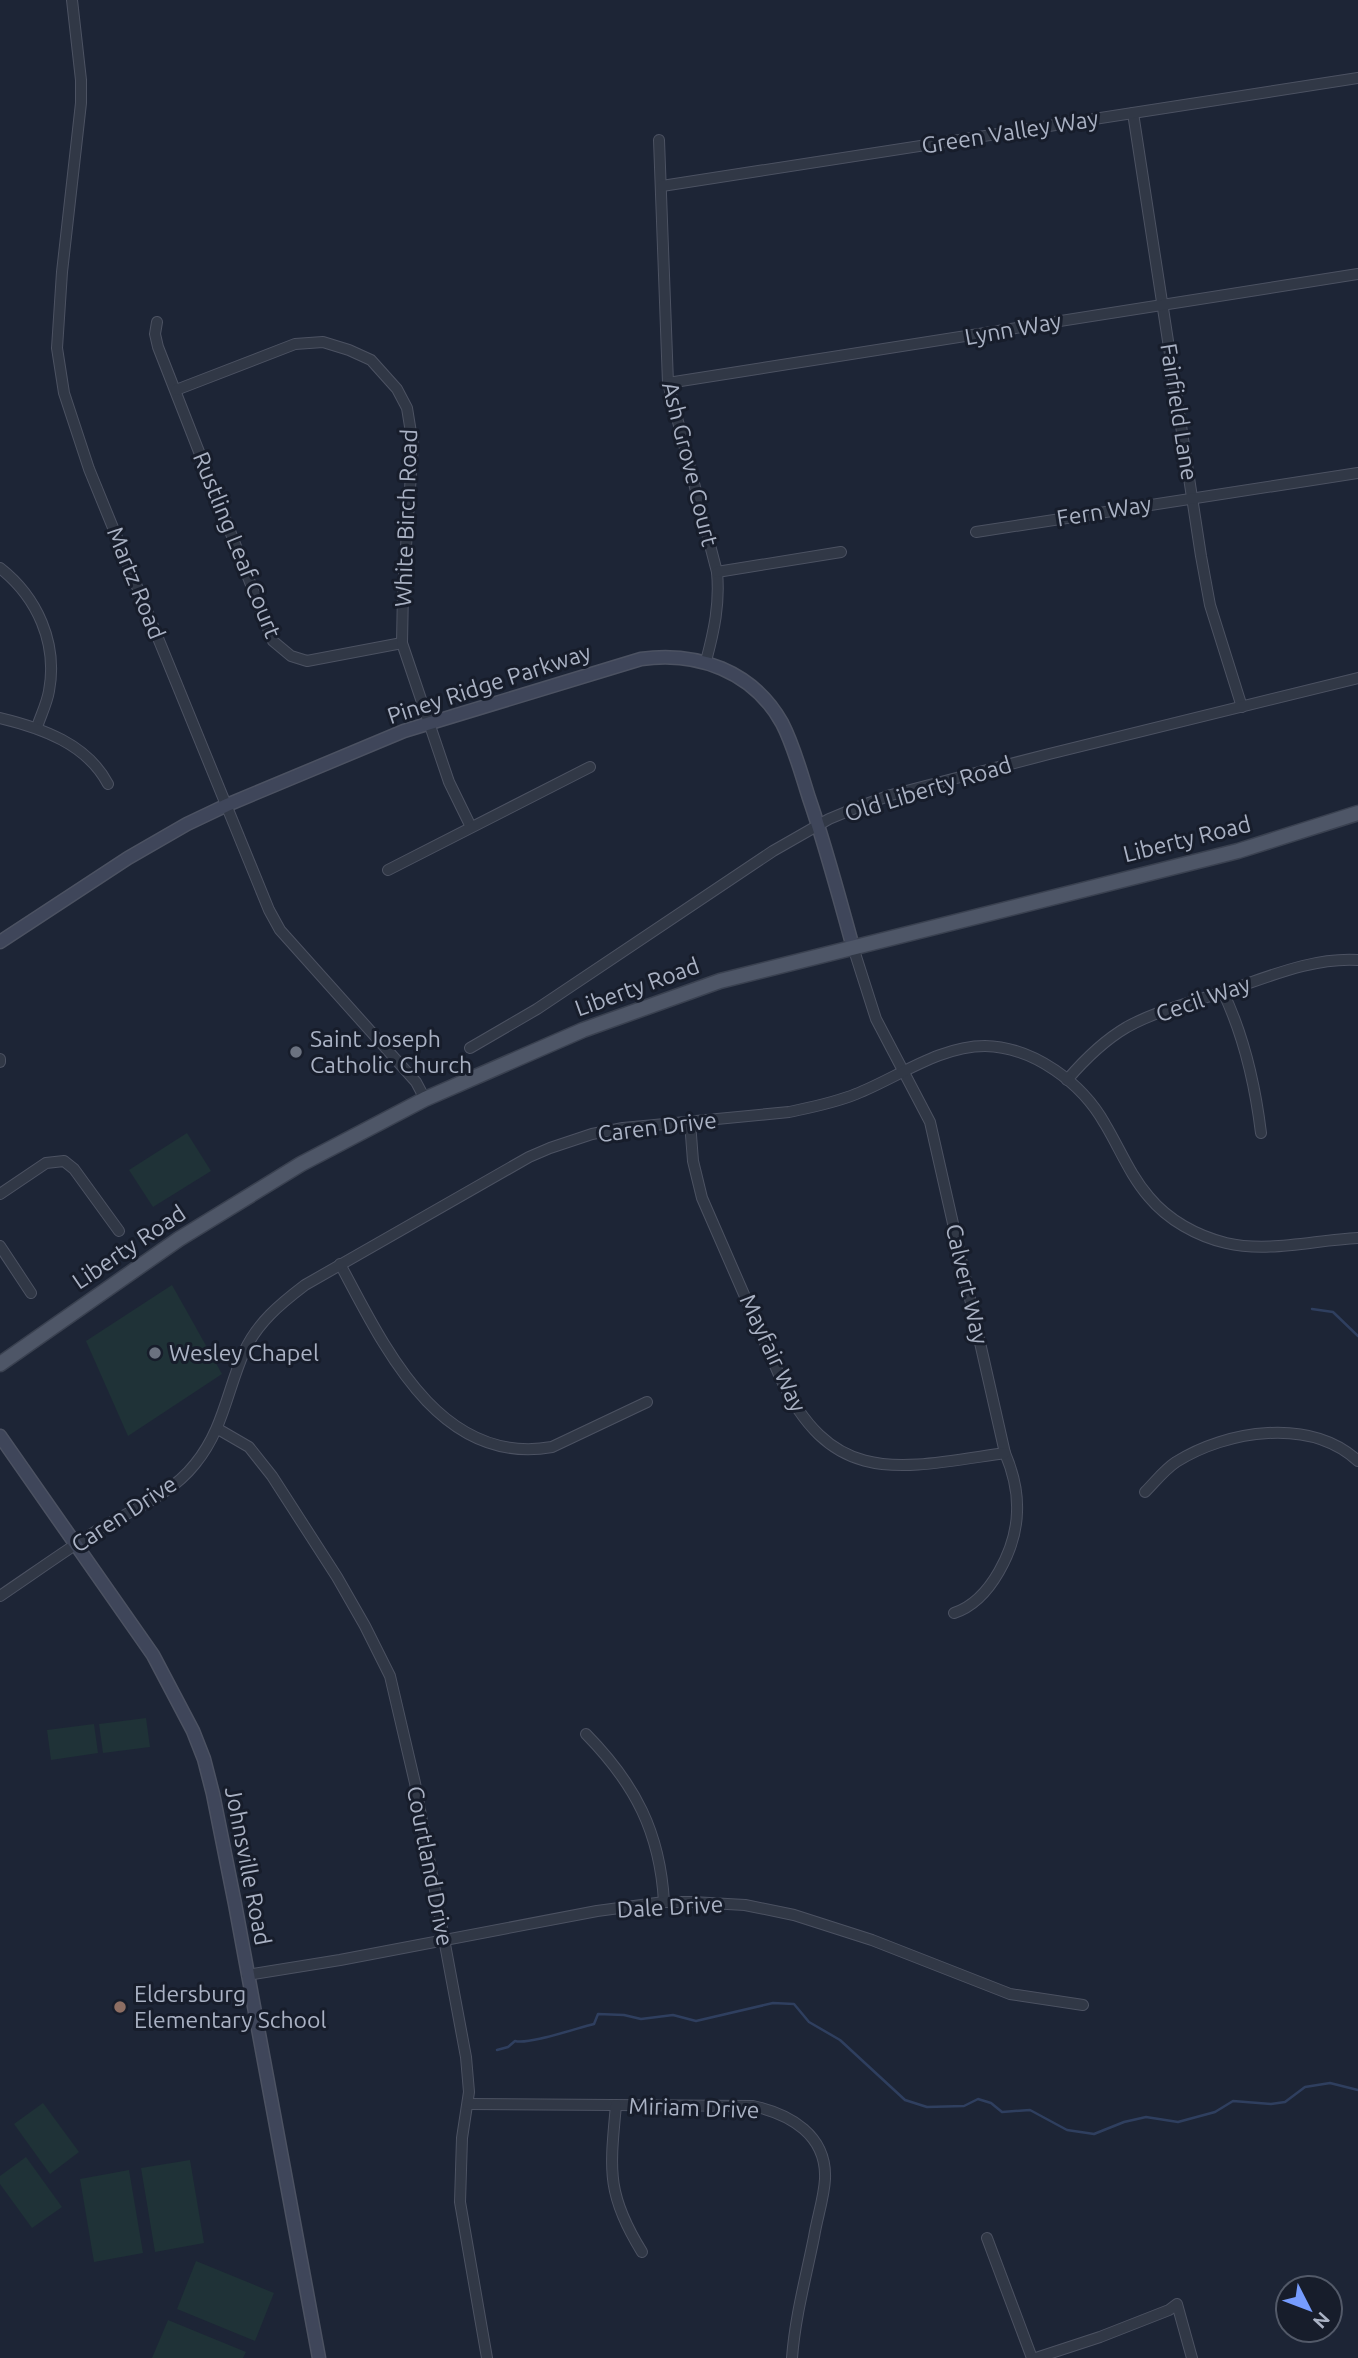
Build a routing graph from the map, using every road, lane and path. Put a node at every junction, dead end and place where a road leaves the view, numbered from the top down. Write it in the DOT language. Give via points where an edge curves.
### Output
graph roads {
  1 [pos="72,0"];
  2 [pos="1358,78"];
  3 [pos="1133,113"];
  4 [pos="659,140"];
  5 [pos="662,186"];
  6 [pos="1358,274"];
  7 [pos="1162,305"];
  8 [pos="158,322"];
  9 [pos="668,383"];
  10 [pos="176,390"];
  11 [pos="1358,473"];
  12 [pos="1192,498"];
  13 [pos="976,532"];
  14 [pos="841,552"];
  15 [pos="0,568"];
  16 [pos="717,572"];
  17 [pos="402,643"];
  18 [pos="706,661"];
  19 [pos="1358,678"];
  20 [pos="1242,707"];
  21 [pos="0,718"];
  22 [pos="429,723"];
  23 [pos="37,727"];
  24 [pos="590,767"];
  25 [pos="108,784"];
  26 [pos="227,805"];
  27 [pos="1358,813"];
  28 [pos="819,825"];
  29 [pos="471,827"];
  30 [pos="388,870"];
  31 [pos="0,942"];
  32 [pos="853,947"];
  33 [pos="1358,960"];
  34 [pos="1223,992"];
  35 [pos="470,1048"];
  36 [pos="905,1073"];
  37 [pos="1067,1080"];
  38 [pos="425,1099"];
  39 [pos="690,1122"];
  40 [pos="1261,1133"];
  41 [pos="0,1194"];
  42 [pos="119,1231"];
  43 [pos="1358,1238"];
  44 [pos="1,1250"];
  45 [pos="340,1264"];
  46 [pos="31,1293"];
  47 [pos="0,1364"];
  48 [pos="647,1402"];
  49 [pos="218,1429"];
  50 [pos="0,1436"];
  51 [pos="1005,1453"];
  52 [pos="1358,1461"];
  53 [pos="1145,1492"];
  54 [pos="77,1544"];
  55 [pos="0,1596"];
  56 [pos="954,1613"];
  57 [pos="586,1734"];
  58 [pos="664,1902"];
  59 [pos="444,1939"];
  60 [pos="247,1975"];
  61 [pos="1083,2005"];
  62 [pos="468,2104"];
  63 [pos="615,2105"];
  64 [pos="988,2238"];
  65 [pos="642,2252"];
  66 [pos="319,2358"];
  67 [pos="487,2358"];
  68 [pos="792,2358"];
  69 [pos="1034,2358"];
  70 [pos="1192,2358"];
  1 -- 26 [label="street, Martz Road" via="81,103 57,327 64,393 89,469"];
  2 -- 3 [label="street, Green Valley Way"];
  3 -- 5 [label="street, Green Valley Way"];
  3 -- 7 [label="street, Fairfield Lane"];
  4 -- 5 [label="street, Ash Grove Court"];
  5 -- 9 [label="street, Ash Grove Court"];
  6 -- 7 [label="street, Lynn Way"];
  7 -- 9 [label="street, Lynn Way"];
  7 -- 12 [label="street, Fairfield Lane"];
  8 -- 10 [label="street, Rustling Leaf Court" via="155,334"];
  9 -- 16 [label="street, Ash Grove Court"];
  10 -- 17 [label="street, Rustling Leaf Court" via="272,641 291,656 307,661"];
  10 -- 17 [label="street, White Birch Road" via="295,344 323,342 349,350 371,360 386,375 407,408 413,445"];
  11 -- 12 [label="street, Fern Way"];
  12 -- 13 [label="street, Fern Way"];
  12 -- 20 [label="street, Fairfield Lane" via="1210,605"];
  14 -- 16 [label="street"];
  15 -- 23 [label="street" via="29,596 47,639 49,694"];
  16 -- 18 [label="street, Ash Grove Court" via="717,618"];
  17 -- 22 [label="street, White Birch Road"];
  18 -- 22 [label="street, Piney Ridge Parkway" via="675,656 641,659"];
  18 -- 28 [label="street, Piney Ridge Parkway" via="746,682 776,713"];
  19 -- 20 [label="street, Old Liberty Road"];
  20 -- 28 [label="street, Old Liberty Road" via="891,795"];
  21 -- 23 [label="street"];
  22 -- 26 [label="street, Piney Ridge Parkway"];
  22 -- 29 [label="street, White Birch Road" via="449,782"];
  23 -- 25 [label="street" via="79,750"];
  24 -- 29 [label="street"];
  26 -- 31 [label="street, Piney Ridge Parkway" via="128,858"];
  26 -- 38 [label="street, Martz Road" via="280,930 416,1083"];
  27 -- 32 [label="main road, Liberty Road" via="1238,851"];
  28 -- 32 [label="street, Piney Ridge Parkway"];
  28 -- 35 [label="street, Old Liberty Road"];
  29 -- 30 [label="street"];
  32 -- 36 [label="street, Calvert Way" via="876,1019"];
  32 -- 38 [label="main road, Liberty Road" via="662,1001"];
  33 -- 34 [label="street, Cecil Way" via="1321,962"];
  34 -- 37 [label="street, Cecil Way" via="1129,1026 1099,1046"];
  34 -- 40 [label="street" via="1244,1046"];
  36 -- 37 [label="street, Caren Drive" via="941,1054 985,1046 1027,1056"];
  36 -- 39 [label="street, Caren Drive" via="814,1107"];
  36 -- 51 [label="street, Calvert Way" via="933,1133"];
  37 -- 43 [label="street, Caren Drive" via="1098,1112 1146,1193 1184,1226 1207,1237 1248,1246"];
  38 -- 47 [label="main road, Liberty Road" via="216,1215"];
  39 -- 45 [label="street, Caren Drive" via="614,1130 550,1148"];
  39 -- 51 [label="street, Mayfair Way" via="702,1198 792,1403 806,1423 842,1452 884,1465 931,1464"];
  41 -- 42 [label="street" via="46,1163 64,1161"];
  44 -- 46 [label="street"];
  45 -- 48 [label="street" via="405,1374 443,1418 472,1437 506,1448 552,1447"];
  45 -- 49 [label="street, Caren Drive" via="305,1285 263,1322 245,1350"];
  49 -- 54 [label="street, Caren Drive" via="177,1483"];
  49 -- 59 [label="street, Courtland Drive" via="249,1447 272,1476 337,1577 390,1676"];
  50 -- 54 [label="street, Johnsville Road"];
  51 -- 56 [label="street, Calvert Way" via="1016,1493 1012,1542 989,1586"];
  52 -- 53 [label="street" via="1308,1436 1263,1434 1195,1452 1174,1464"];
  54 -- 55 [label="street, Caren Drive"];
  54 -- 60 [label="street, Johnsville Road" via="153,1655 193,1731 213,1794"];
  57 -- 58 [label="street" via="626,1782 646,1815 660,1860"];
  58 -- 59 [label="street, Dale Drive"];
  58 -- 61 [label="street, Dale Drive" via="745,1905 794,1915 1010,1994"];
  59 -- 60 [label="street, Dale Drive"];
  59 -- 62 [label="street, Courtland Drive" via="467,2066"];
  60 -- 66 [label="street, Johnsville Road"];
  62 -- 63 [label="street, Miriam Drive"];
  62 -- 67 [label="street, Courtland Drive" via="460,2203"];
  63 -- 65 [label="street" via="612,2183 626,2224"];
  63 -- 68 [label="street, Miriam Drive" via="753,2106 786,2116 812,2137 825,2178"];
  64 -- 69 [label="street"];
  69 -- 70 [label="street" via="1100,2337 1177,2304"];
}
